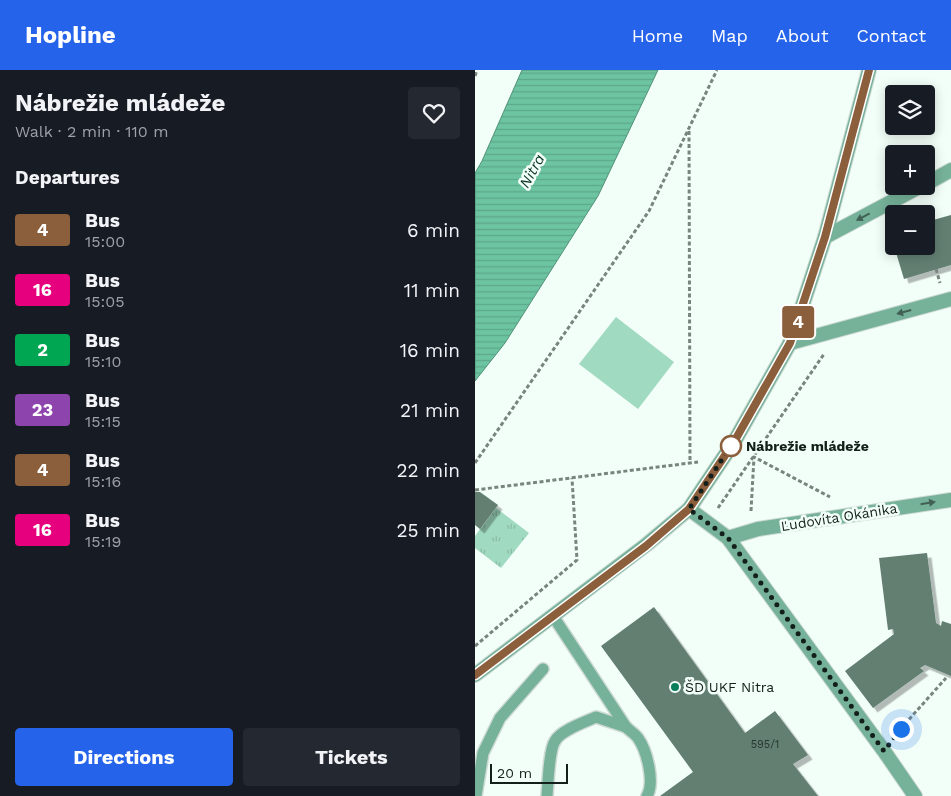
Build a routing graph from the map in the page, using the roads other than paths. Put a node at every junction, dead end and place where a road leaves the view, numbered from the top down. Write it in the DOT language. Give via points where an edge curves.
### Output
graph roads {
  1 [pos="869,70"];
  2 [pos="951,170"];
  3 [pos="935,179"];
  4 [pos="904,195"];
  5 [pos="825,237"];
  6 [pos="951,299"];
  7 [pos="790,343"];
  8 [pos="951,500"];
  9 [pos="689,509"];
  10 [pos="728,538"];
  11 [pos="553,616"];
  12 [pos="543,669"];
  13 [pos="475,675"];
  14 [pos="626,727"];
  15 [pos="476,796"];
  16 [pos="547,796"];
  17 [pos="647,796"];
  18 [pos="915,796"];
  1 -- 5 [label="street"];
  2 -- 3 [label="street"];
  4 -- 5 [label="street, one-way"];
  5 -- 7 [label="street"];
  6 -- 7 [label="street, one-way"];
  7 -- 9 [label="street" via="734,442"];
  10 -- 8 [label="street, Ľudovíta Okánika, one-way" via="758,529"];
  9 -- 10 [label="street"];
  9 -- 11 [label="street"];
  10 -- 18 [label="street"];
  11 -- 13 [label="street"];
  11 -- 14 [label="lane"];
  12 -- 15 [label="lane" via="500,718 483,753"];
  14 -- 16 [label="lane" via="596,717 555,740"];
  14 -- 17 [label="lane" via="639,739 651,773"];
}
